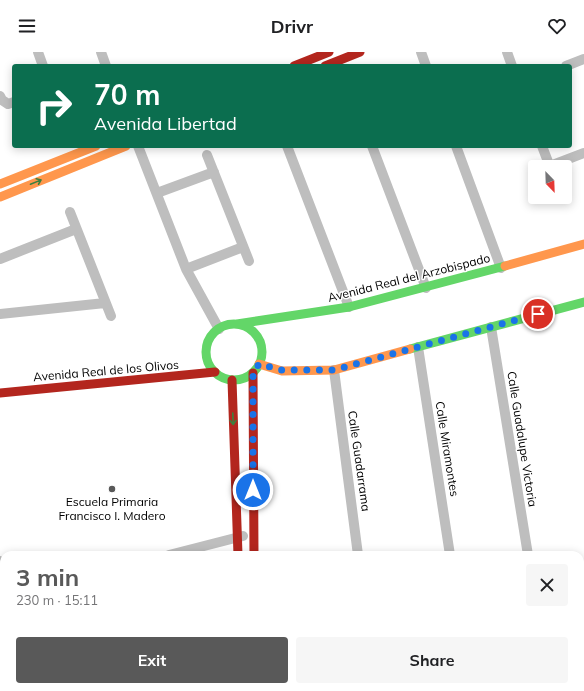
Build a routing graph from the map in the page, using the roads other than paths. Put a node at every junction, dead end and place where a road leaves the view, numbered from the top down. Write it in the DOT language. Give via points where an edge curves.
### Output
graph roads {
  1 [pos="38,52"];
  2 [pos="100,52"];
  3 [pos="329,52"];
  4 [pos="360,52"];
  5 [pos="421,52"];
  6 [pos="507,52"];
  7 [pos="584,59"];
  8 [pos="42,64"];
  9 [pos="105,64"];
  10 [pos="299,64"];
  11 [pos="330,64"];
  12 [pos="425,64"];
  13 [pos="511,64"];
  14 [pos="571,64"];
  15 [pos="0,96"];
  16 [pos="12,103"];
  17 [pos="91,148"];
  18 [pos="121,148"];
  19 [pos="139,148"];
  20 [pos="288,148"];
  21 [pos="373,148"];
  22 [pos="457,148"];
  23 [pos="543,148"];
  24 [pos="584,153"];
  25 [pos="207,155"];
  26 [pos="548,160"];
  27 [pos="566,160"];
  28 [pos="214,172"];
  29 [pos="0,184"];
  30 [pos="157,194"];
  31 [pos="0,197"];
  32 [pos="70,212"];
  33 [pos="76,229"];
  34 [pos="584,244"];
  35 [pos="243,247"];
  36 [pos="0,260"];
  37 [pos="249,261"];
  38 [pos="501,268"];
  39 [pos="186,269"];
  40 [pos="426,288"];
  41 [pos="584,302"];
  42 [pos="105,303"];
  43 [pos="349,307"];
  44 [pos="0,314"];
  45 [pos="111,316"];
  46 [pos="237,324"];
  47 [pos="491,327"];
  48 [pos="219,329"];
  49 [pos="418,346"];
  50 [pos="259,364"];
  51 [pos="334,370"];
  52 [pos="215,372"];
  53 [pos="253,373"];
  54 [pos="232,380"];
  55 [pos="0,393"];
  56 [pos="253,534"];
  57 [pos="236,538"];
  58 [pos="185,551"];
  59 [pos="238,551"];
  60 [pos="254,551"];
  61 [pos="357,551"];
  62 [pos="449,551"];
  63 [pos="527,551"];
  1 -- 8 [label="street"];
  2 -- 9 [label="street"];
  3 -- 10 [label="main road"];
  4 -- 11 [label="main road"];
  5 -- 12 [label="street"];
  6 -- 13 [label="street"];
  7 -- 14 [label="street"];
  15 -- 16 [label="street" via="8,104"];
  17 -- 29 [label="main road"];
  31 -- 18 [label="main road, one-way"];
  19 -- 30 [label="street"];
  20 -- 43 [label="street"];
  21 -- 40 [label="street"];
  22 -- 38 [label="street"];
  23 -- 26 [label="street"];
  24 -- 27 [label="street"];
  25 -- 28 [label="street"];
  28 -- 30 [label="street"];
  28 -- 35 [label="street"];
  30 -- 39 [label="street"];
  32 -- 33 [label="street"];
  33 -- 36 [label="street"];
  33 -- 42 [label="street"];
  34 -- 38 [label="main road, Avenida Real del Arzobispado"];
  35 -- 37 [label="street"];
  35 -- 39 [label="street"];
  38 -- 40 [label="main road, Avenida Real del Arzobispado"];
  39 -- 48 [label="street"];
  40 -- 43 [label="main road, Avenida Real del Arzobispado"];
  41 -- 47 [label="main road"];
  42 -- 44 [label="street"];
  42 -- 45 [label="street"];
  43 -- 46 [label="main road, Avenida Real del Arzobispado"];
  46 -- 48 [label="main road"];
  46 -- 50 [label="main road" via="246,327 258,338 262,355"];
  47 -- 49 [label="main road"];
  47 -- 63 [label="street, Calle Guadalupe Victoria"];
  48 -- 52 [label="main road" via="210,338 207,347 209,365"];
  49 -- 51 [label="main road"];
  49 -- 62 [label="street, Calle Miramontes"];
  50 -- 51 [label="main road" via="282,370"];
  50 -- 53 [label="main road"];
  51 -- 61 [label="street, Calle Guadarrama"];
  52 -- 54 [label="main road"];
  52 -- 55 [label="main road, Avenida Real de los Olivos"];
  53 -- 54 [label="main road"];
  53 -- 56 [label="main road"];
  54 -- 57 [label="main road, one-way"];
  56 -- 57 [label="street"];
  56 -- 60 [label="main road"];
  57 -- 58 [label="street"];
  57 -- 59 [label="main road"];
}
